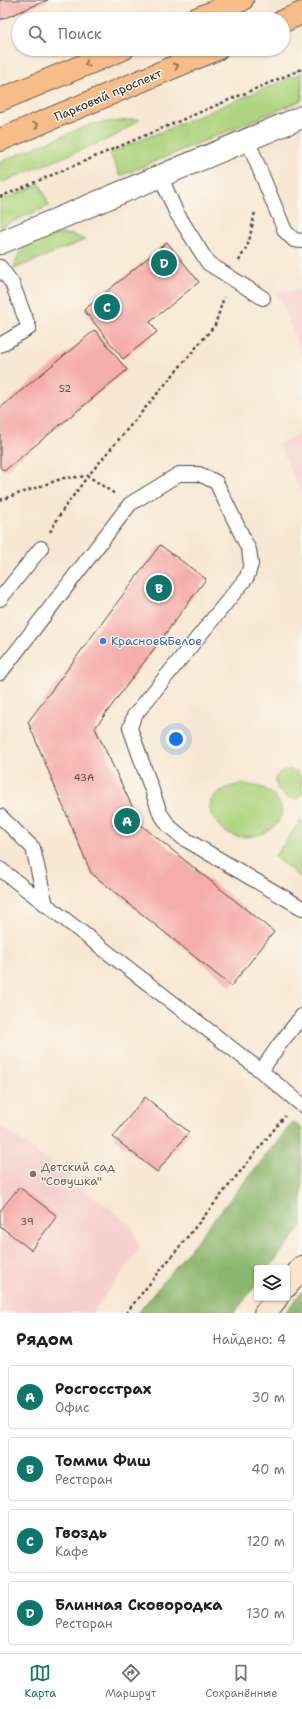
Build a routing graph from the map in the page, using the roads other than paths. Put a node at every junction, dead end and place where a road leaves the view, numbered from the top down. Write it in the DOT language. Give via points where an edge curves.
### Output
graph roads {
  1 [pos="242,0"];
  2 [pos="213,12"];
  3 [pos="302,13"];
  4 [pos="290,18"];
  5 [pos="106,56"];
  6 [pos="200,56"];
  7 [pos="0,100"];
  8 [pos="302,117"];
  9 [pos="0,140"];
  10 [pos="247,140"];
  11 [pos="160,175"];
  12 [pos="302,241"];
  13 [pos="0,242"];
  14 [pos="0,266"];
  15 [pos="263,298"];
  16 [pos="0,345"];
  17 [pos="41,548"];
  18 [pos="0,599"];
  19 [pos="0,673"];
  20 [pos="0,816"];
  21 [pos="0,869"];
  22 [pos="46,905"];
  23 [pos="302,908"];
  24 [pos="302,1016"];
  25 [pos="261,1071"];
  26 [pos="299,1103"];
  27 [pos="302,1267"];
  28 [pos="290,1282"];
  29 [pos="275,1301"];
  30 [pos="265,1313"];
  1 -- 2 [label="main road"];
  3 -- 4 [label="main road"];
  5 -- 7 [label="main road, one-way"];
  9 -- 6 [label="main road, Парковый проспект, one-way"];
  8 -- 10 [label="street"];
  10 -- 11 [label="street"];
  10 -- 12 [label="lane" via="285,231 294,240"];
  11 -- 13 [label="street"];
  11 -- 15 [label="lane" via="176,212 208,263"];
  14 -- 16 [label="lane" via="12,283 29,328"];
  17 -- 18 [label="lane"];
  19 -- 23 [label="lane" via="130,504 179,474 199,474 216,482 249,550 251,564 247,577 134,716 130,728 160,813 169,826 183,838"];
  20 -- 22 [label="lane" via="33,848"];
  21 -- 22 [label="lane"];
  22 -- 25 [label="lane"];
  24 -- 25 [label="lane"];
  25 -- 26 [label="lane"];
  27 -- 28 [label="main road"];
  29 -- 30 [label="main road"];
}
